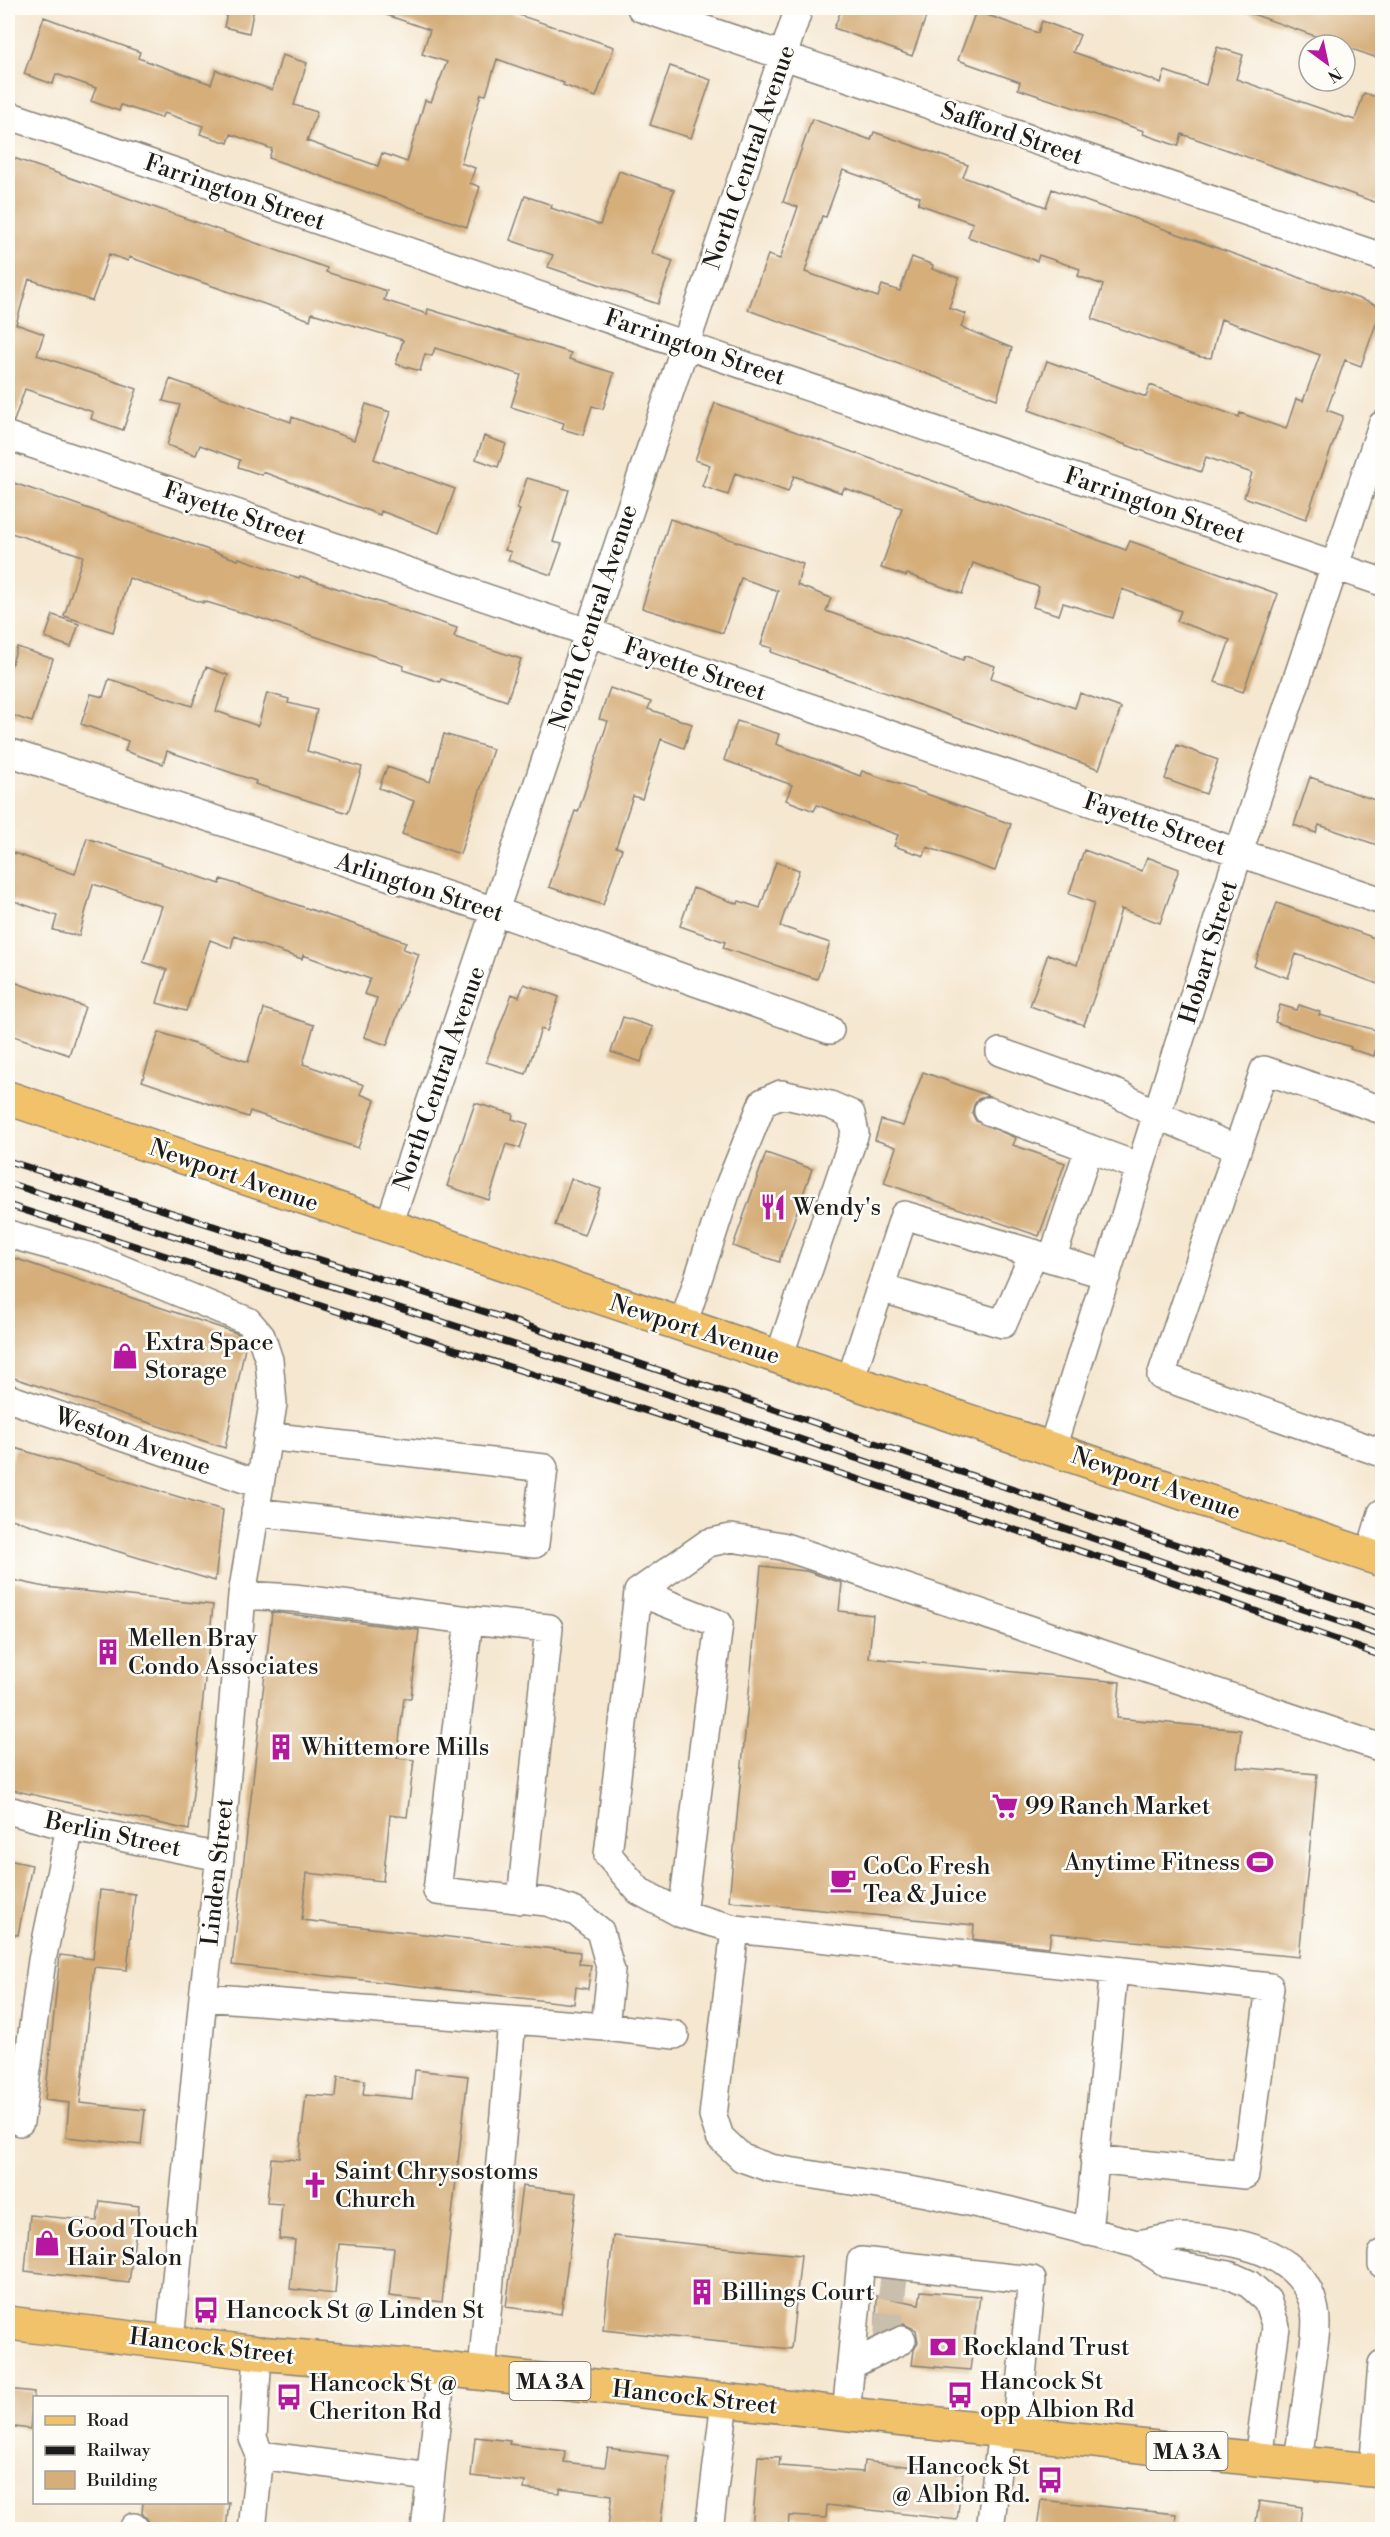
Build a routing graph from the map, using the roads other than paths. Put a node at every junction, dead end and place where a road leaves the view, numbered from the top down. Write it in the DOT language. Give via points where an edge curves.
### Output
graph roads {
  1 [pos="641,8"];
  2 [pos="799,8"];
  3 [pos="784,56"];
  4 [pos="8,115"];
  5 [pos="1383,257"];
  6 [pos="684,344"];
  7 [pos="1383,425"];
  8 [pos="8,436"];
  9 [pos="1335,566"];
  10 [pos="1383,582"];
  11 [pos="588,633"];
  12 [pos="8,752"];
  13 [pos="1239,852"];
  14 [pos="1383,901"];
  15 [pos="495,911"];
  16 [pos="830,1030"];
  17 [pos="1000,1052"];
  18 [pos="8,1098"];
  19 [pos="1383,1110"];
  20 [pos="988,1111"];
  21 [pos="1157,1115"];
  22 [pos="1089,1148"];
  23 [pos="1237,1149"];
  24 [pos="1140,1167"];
  25 [pos="388,1228"];
  26 [pos="8,1234"];
  27 [pos="1043,1256"];
  28 [pos="1107,1275"];
  29 [pos="880,1288"];
  30 [pos="683,1325"];
  31 [pos="779,1357"];
  32 [pos="850,1381"];
  33 [pos="8,1398"];
  34 [pos="267,1436"];
  35 [pos="1052,1448"];
  36 [pos="1383,1453"];
  37 [pos="259,1484"];
  38 [pos="255,1512"];
  39 [pos="1383,1513"];
  40 [pos="1376,1558"];
  41 [pos="638,1592"];
  42 [pos="242,1595"];
  43 [pos="469,1620"];
  44 [pos="1383,1748"];
  45 [pos="8,1810"];
  46 [pos="70,1827"];
  47 [pos="220,1857"];
  48 [pos="520,1900"];
  49 [pos="682,1914"];
  50 [pos="735,1929"];
  51 [pos="1114,1970"];
  52 [pos="203,1996"];
  53 [pos="512,2020"];
  54 [pos="605,2027"];
  55 [pos="675,2035"];
  56 [pos="20,2122"];
  57 [pos="1094,2159"];
  58 [pos="1088,2232"];
  59 [pos="1137,2244"];
  60 [pos="1383,2254"];
  61 [pos="1383,2264"];
  62 [pos="894,2276"];
  63 [pos="1031,2285"];
  64 [pos="8,2323"];
  65 [pos="894,2340"];
  66 [pos="170,2342"];
  67 [pos="258,2353"];
  68 [pos="1383,2364"];
  69 [pos="851,2365"];
  70 [pos="442,2369"];
  71 [pos="482,2373"];
  72 [pos="724,2401"];
  73 [pos="846,2414"];
  74 [pos="1009,2431"];
  75 [pos="260,2455"];
  76 [pos="1258,2459"];
  77 [pos="1298,2462"];
  78 [pos="1378,2470"];
  79 [pos="430,2477"];
  80 [pos="252,2529"];
  81 [pos="425,2529"];
  82 [pos="709,2529"];
  83 [pos="990,2529"];
  1 -- 3 [label="street, Safford Street"];
  2 -- 3 [label="street, North Central Avenue"];
  3 -- 5 [label="street, Safford Street"];
  3 -- 6 [label="street, North Central Avenue"];
  4 -- 6 [label="street, Farrington Street"];
  6 -- 9 [label="street, Farrington Street"];
  6 -- 11 [label="street, North Central Avenue"];
  7 -- 9 [label="street, Hobart Street"];
  8 -- 11 [label="street, Fayette Street"];
  9 -- 10 [label="street, Farrington Street"];
  9 -- 13 [label="street, Hobart Street"];
  11 -- 13 [label="street, Fayette Street"];
  11 -- 15 [label="street, North Central Avenue"];
  12 -- 15 [label="street, Arlington Street"];
  13 -- 14 [label="street, Fayette Street"];
  13 -- 21 [label="street, Hobart Street"];
  15 -- 16 [label="street, Arlington Street"];
  15 -- 25 [label="street, North Central Avenue"];
  17 -- 21 [label="street" via="1118,1094"];
  18 -- 25 [label="main road, Newport Avenue"];
  19 -- 23 [label="street" via="1264,1070"];
  20 -- 22 [label="street"];
  21 -- 23 [label="street"];
  21 -- 24 [label="street, Hobart Street"];
  22 -- 24 [label="street"];
  22 -- 27 [label="street"];
  23 -- 36 [label="street" via="1161,1376"];
  24 -- 28 [label="street, Hobart Street"];
  25 -- 30 [label="main road, Newport Avenue"];
  26 -- 34 [label="street, Linden Street" via="95,1258 248,1321 261,1336 269,1360 273,1404"];
  27 -- 28 [label="street"];
  27 -- 29 [label="street" via="1003,1324"];
  27 -- 29 [label="street" via="904,1215"];
  28 -- 35 [label="street, Hobart Street"];
  29 -- 32 [label="street"];
  30 -- 31 [label="main road, Newport Avenue"];
  30 -- 31 [label="street" via="726,1193 763,1102 781,1094 830,1105 851,1114 855,1133"];
  31 -- 32 [label="main road, Newport Avenue"];
  32 -- 35 [label="main road, Newport Avenue"];
  33 -- 37 [label="street, Weston Avenue"];
  34 -- 37 [label="street, Linden Street"];
  34 -- 38 [label="street" via="544,1468 535,1544"];
  35 -- 40 [label="main road, Newport Avenue"];
  37 -- 38 [label="street, Linden Street"];
  38 -- 42 [label="street, Linden Street"];
  39 -- 40 [label="street"];
  41 -- 44 [label="street" via="708,1544 731,1538 782,1546"];
  41 -- 49 [label="street" via="608,1855 639,1891"];
  41 -- 49 [label="street" via="719,1624"];
  42 -- 43 [label="street"];
  42 -- 47 [label="street, Linden Street"];
  43 -- 48 [label="street" via="549,1628"];
  43 -- 48 [label="street" via="437,1891"];
  45 -- 46 [label="street, Berlin Street"];
  46 -- 47 [label="street, Berlin Street"];
  46 -- 56 [label="street" via="42,1960"];
  47 -- 52 [label="street, Linden Street"];
  48 -- 54 [label="street" via="548,1902 576,1912 600,1931 611,1971"];
  49 -- 50 [label="street"];
  50 -- 51 [label="street"];
  50 -- 58 [label="street" via="713,2116 720,2137 742,2158 770,2168 959,2200"];
  51 -- 57 [label="street"];
  51 -- 57 [label="street" via="1270,1987 1245,2175"];
  52 -- 53 [label="street"];
  52 -- 66 [label="street, Linden Street"];
  53 -- 54 [label="street"];
  53 -- 71 [label="street"];
  54 -- 55 [label="street"];
  57 -- 58 [label="street"];
  58 -- 59 [label="street"];
  59 -- 76 [label="street" via="1168,2265 1229,2275 1249,2284 1268,2300 1276,2327"];
  59 -- 77 [label="street" via="1180,2237 1254,2247 1288,2265 1305,2287 1315,2311 1314,2338"];
  60 -- 61 [label="street"];
  62 -- 63 [label="street"];
  63 -- 69 [label="street" via="861,2261"];
  63 -- 74 [label="street"];
  64 -- 66 [label="main road, Hancock Street / MA 3A"];
  65 -- 69 [label="street"];
  66 -- 67 [label="main road, Hancock Street / MA 3A"];
  67 -- 70 [label="main road, Hancock Street / MA 3A"];
  67 -- 75 [label="street" via="253,2438"];
  68 -- 78 [label="street"];
  69 -- 73 [label="street"];
  70 -- 71 [label="main road, Hancock Street / MA 3A"];
  70 -- 79 [label="street"];
  71 -- 72 [label="main road, Hancock Street / MA 3A"];
  72 -- 73 [label="main road, Hancock Street / MA 3A"];
  72 -- 82 [label="street"];
  73 -- 74 [label="main road, Hancock Street / MA 3A"];
  74 -- 76 [label="main road, Hancock Street / MA 3A"];
  74 -- 83 [label="street"];
  75 -- 79 [label="street"];
  75 -- 80 [label="street"];
  76 -- 77 [label="main road, Hancock Street / MA 3A"];
  77 -- 78 [label="main road, Hancock Street / MA 3A"];
  79 -- 81 [label="street"];
}
